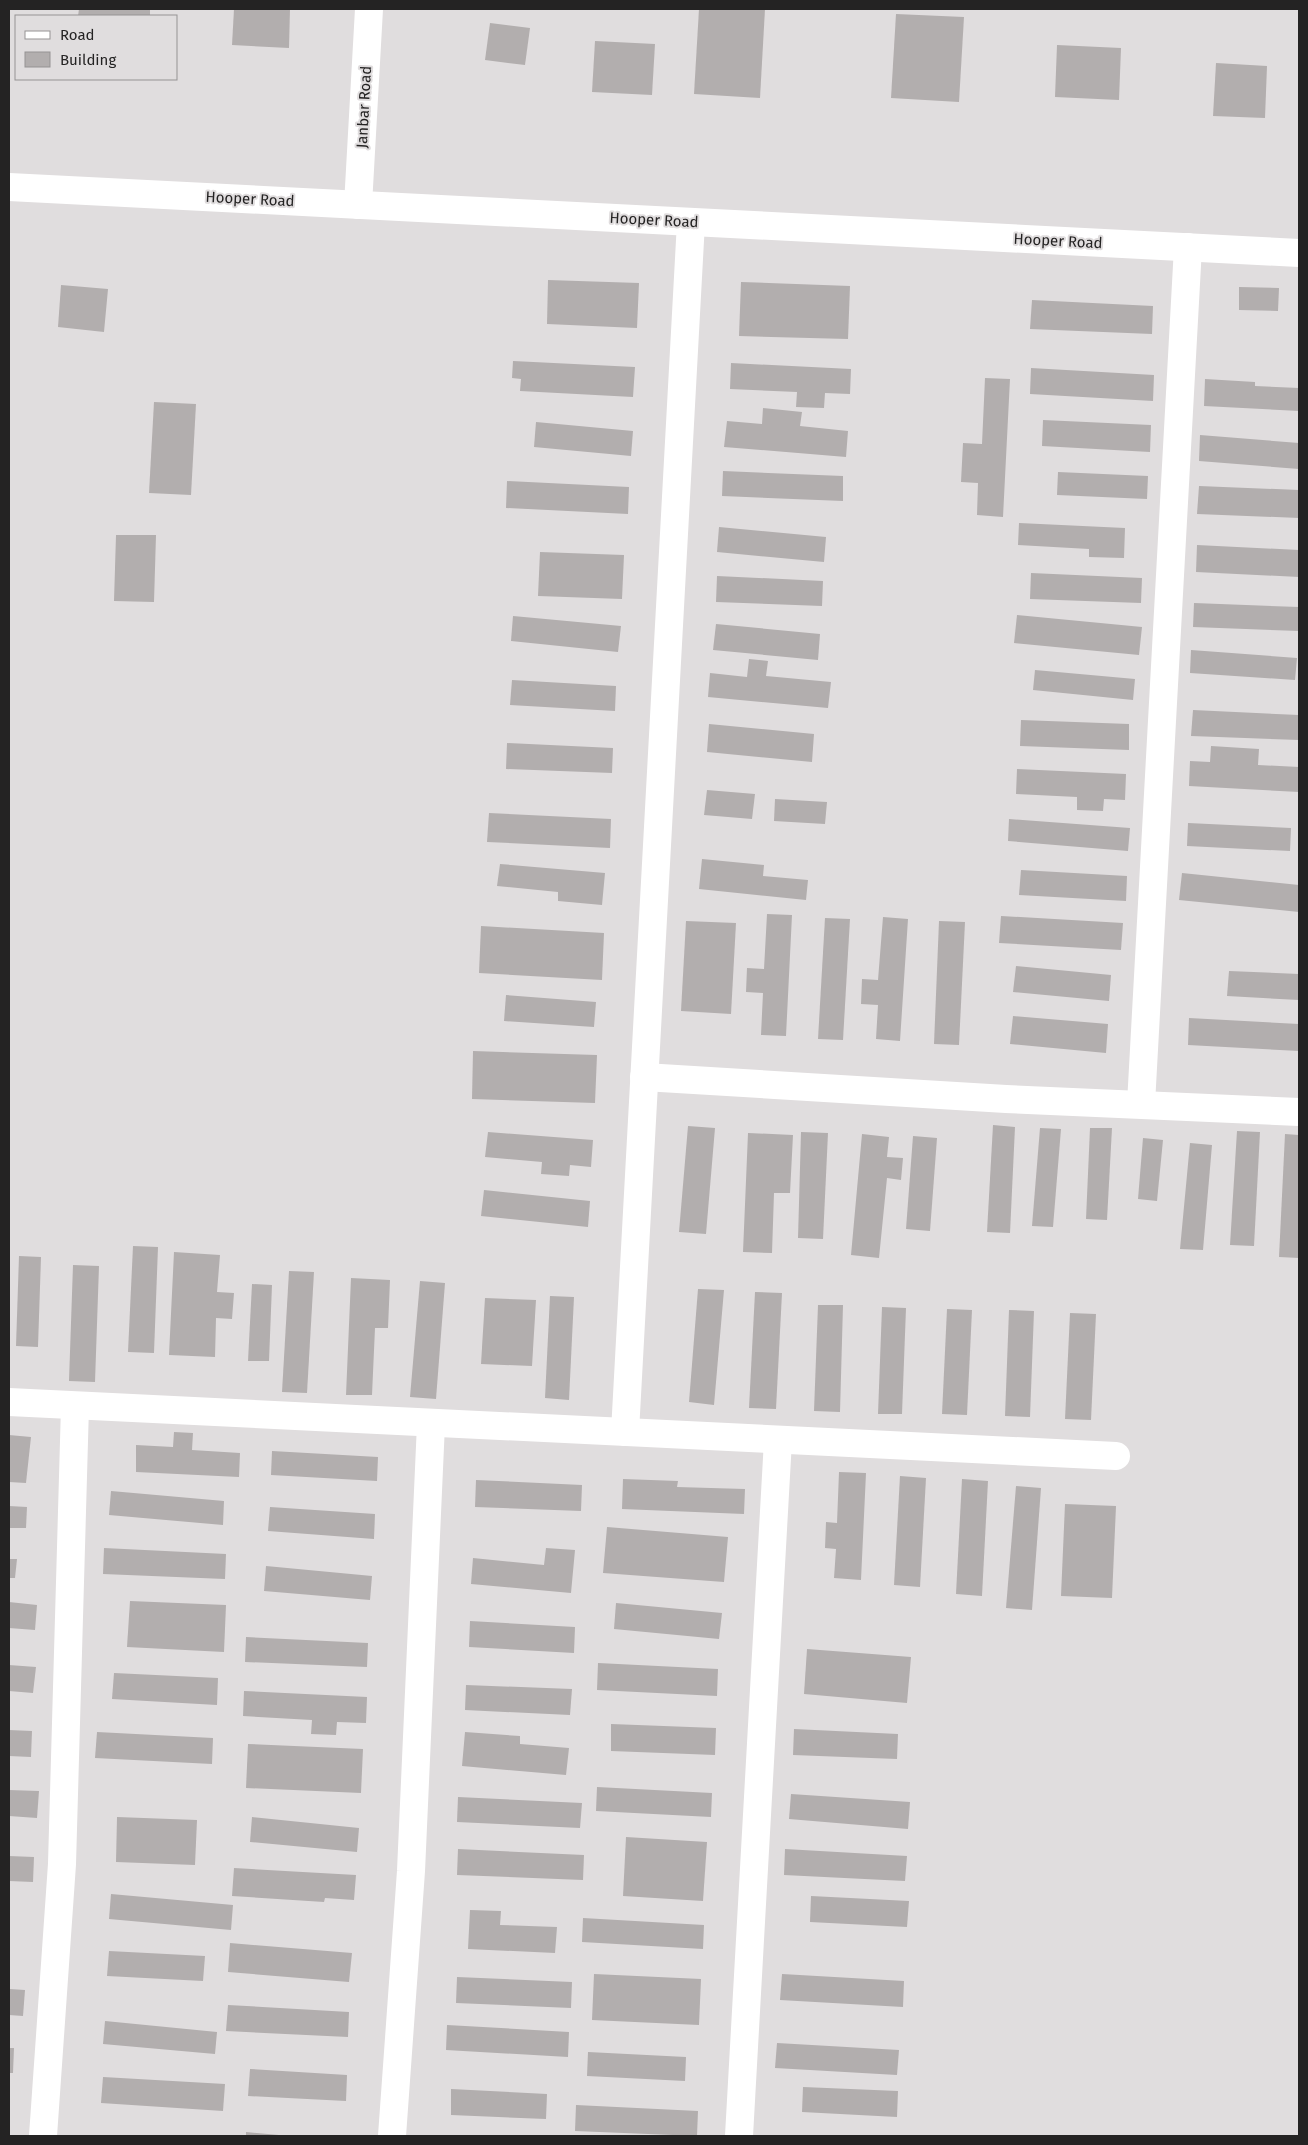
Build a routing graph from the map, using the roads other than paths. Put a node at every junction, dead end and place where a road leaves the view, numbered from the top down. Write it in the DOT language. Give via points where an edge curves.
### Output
graph roads {
  1 [pos="370,9"];
  2 [pos="9,188"];
  3 [pos="358,205"];
  4 [pos="692,222"];
  5 [pos="1188,247"];
  6 [pos="1299,252"];
  7 [pos="644,1077"];
  8 [pos="1141,1104"];
  9 [pos="1299,1112"];
  10 [pos="9,1402"];
  11 [pos="74,1406"];
  12 [pos="432,1424"];
  13 [pos="625,1432"];
  14 [pos="778,1440"];
  15 [pos="1116,1456"];
  16 [pos="43,2136"];
  17 [pos="392,2136"];
  18 [pos="739,2136"];
  1 -- 3 [label="street, Janbar Road"];
  2 -- 3 [label="street, Hooper Road"];
  3 -- 4 [label="street, Hooper Road"];
  4 -- 5 [label="street, Hooper Road"];
  4 -- 7 [label="street"];
  5 -- 6 [label="street, Hooper Road"];
  5 -- 8 [label="street"];
  7 -- 8 [label="street"];
  7 -- 13 [label="street"];
  8 -- 9 [label="street"];
  10 -- 11 [label="street"];
  11 -- 12 [label="street"];
  11 -- 16 [label="street" via="62,1864"];
  12 -- 13 [label="street"];
  12 -- 17 [label="street" via="411,1871"];
  13 -- 14 [label="street"];
  14 -- 15 [label="street"];
  14 -- 18 [label="street"];
}
